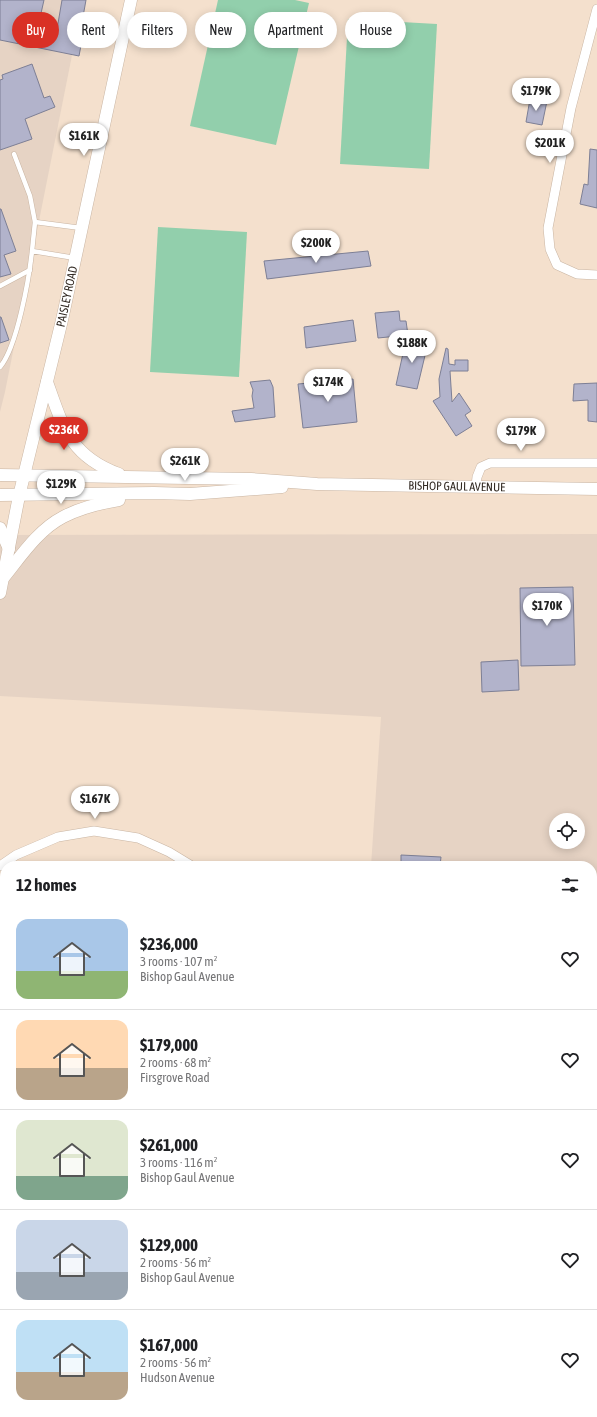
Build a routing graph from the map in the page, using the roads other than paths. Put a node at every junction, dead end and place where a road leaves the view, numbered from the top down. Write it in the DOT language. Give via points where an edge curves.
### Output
graph roads {
  1 [pos="131,0"];
  2 [pos="597,9"];
  3 [pos="14,154"];
  4 [pos="35,222"];
  5 [pos="81,228"];
  6 [pos="32,251"];
  7 [pos="75,258"];
  8 [pos="30,270"];
  9 [pos="597,275"];
  10 [pos="0,286"];
  11 [pos="0,367"];
  12 [pos="47,382"];
  13 [pos="597,463"];
  14 [pos="25,474"];
  15 [pos="0,475"];
  16 [pos="127,477"];
  17 [pos="317,484"];
  18 [pos="476,486"];
  19 [pos="597,489"];
  20 [pos="154,493"];
  21 [pos="0,496"];
  22 [pos="20,496"];
  23 [pos="0,528"];
  24 [pos="9,549"];
  25 [pos="3,578"];
  26 [pos="0,593"];
  27 [pos="7,861"];
  28 [pos="184,861"];
  1 -- 5 [label="main road, PAISLEY ROAD"];
  2 -- 9 [label="street" via="572,108 548,228 550,249 557,264 577,274"];
  3 -- 4 [label="lane" via="30,196"];
  4 -- 5 [label="lane"];
  4 -- 6 [label="lane"];
  5 -- 7 [label="main road, PAISLEY ROAD"];
  6 -- 7 [label="lane"];
  6 -- 8 [label="lane"];
  7 -- 12 [label="main road, PAISLEY ROAD"];
  8 -- 10 [label="lane"];
  8 -- 11 [label="lane" via="14,338"];
  12 -- 14 [label="main road, PAISLEY ROAD"];
  12 -- 16 [label="main road" via="60,417 77,449 107,470"];
  13 -- 18 [label="street" via="490,463 481,467"];
  14 -- 15 [label="main road, BISHOP GAUL AVENUE"];
  14 -- 16 [label="main road, BISHOP GAUL AVENUE"];
  14 -- 22 [label="main road, PAISLEY ROAD"];
  16 -- 17 [label="main road, BISHOP GAUL AVENUE" via="251,479"];
  17 -- 18 [label="main road, BISHOP GAUL AVENUE"];
  17 -- 20 [label="main road, BISHOP GAUL AVENUE" via="216,493"];
  18 -- 19 [label="main road, BISHOP GAUL AVENUE"];
  20 -- 22 [label="main road, BISHOP GAUL AVENUE"];
  20 -- 25 [label="main road" via="102,503 63,517 31,543"];
  21 -- 22 [label="main road, BISHOP GAUL AVENUE"];
  22 -- 24 [label="main road, PAISLEY ROAD"];
  23 -- 24 [label="main road"];
  24 -- 25 [label="main road, PAISLEY ROAD"];
  25 -- 26 [label="main road, PAISLEY ROAD"];
  27 -- 28 [label="street" via="58,837 94,831 138,838"];
}
